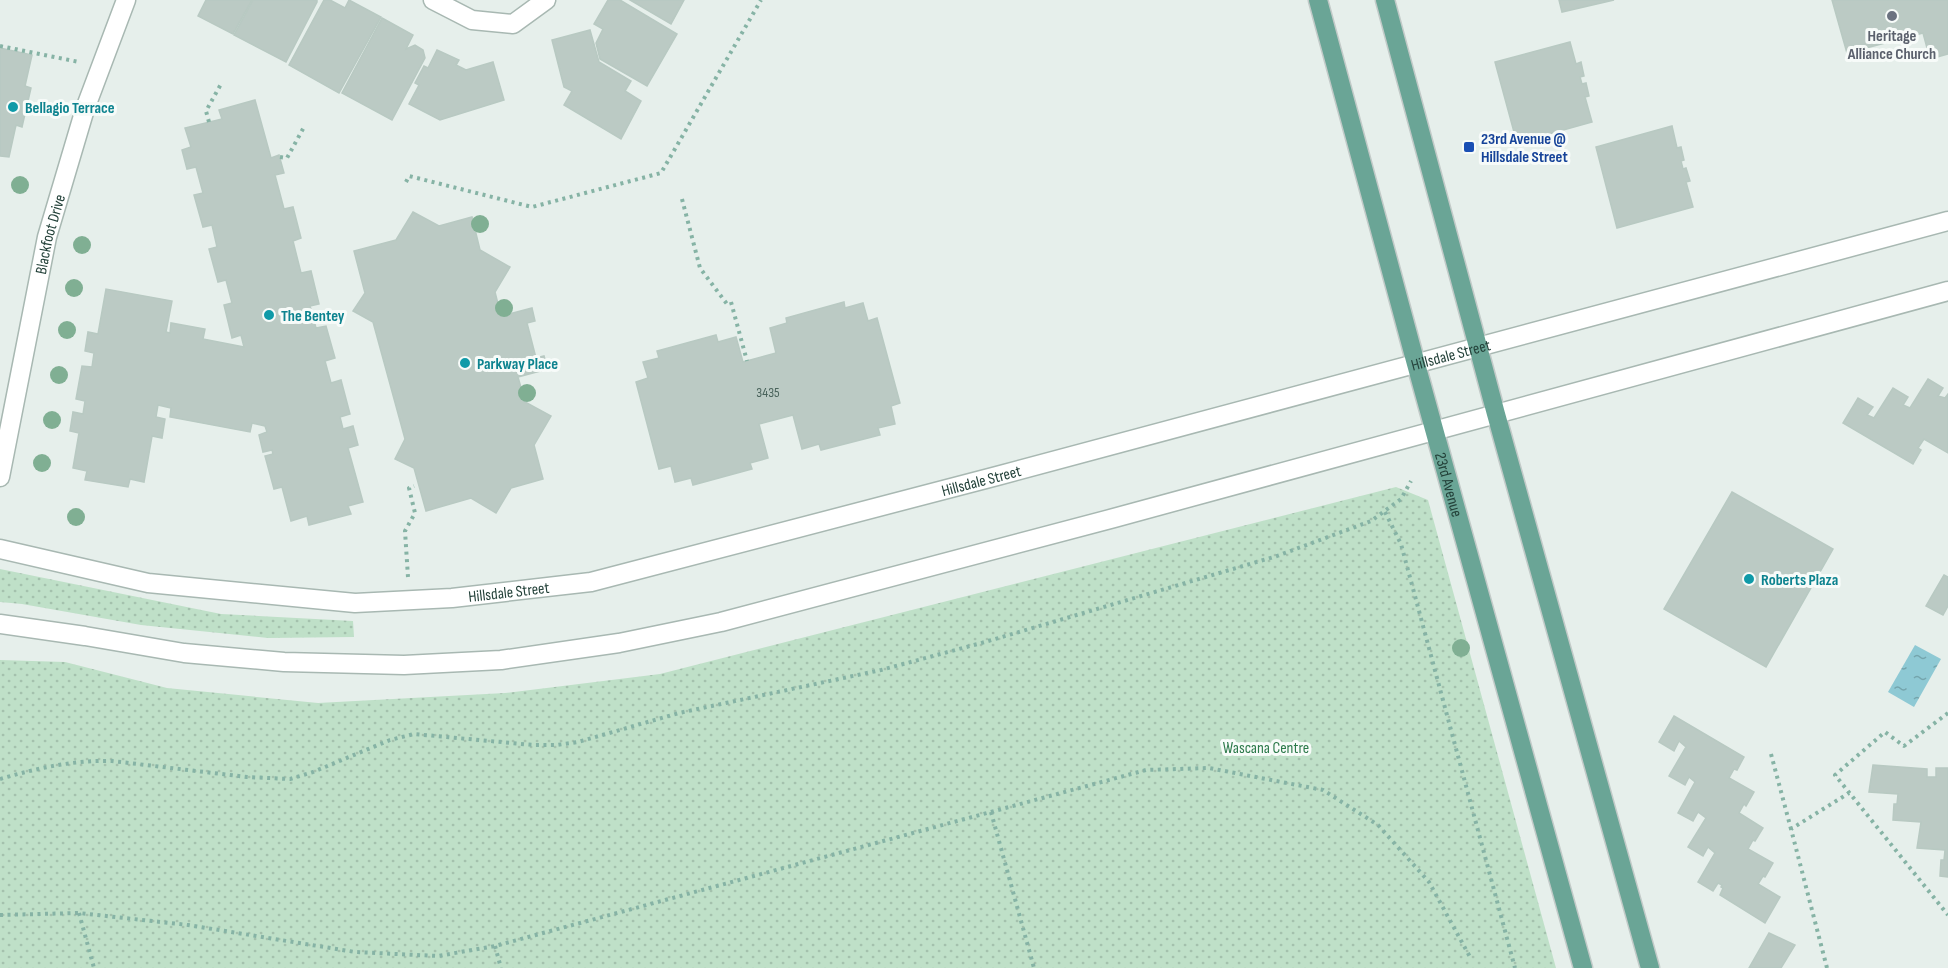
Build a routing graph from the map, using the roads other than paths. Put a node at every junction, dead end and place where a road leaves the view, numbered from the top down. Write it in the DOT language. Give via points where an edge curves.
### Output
graph roads {
  1 [pos="126,0"];
  2 [pos="433,0"];
  3 [pos="546,0"];
  4 [pos="1318,0"];
  5 [pos="1385,0"];
  6 [pos="1948,220"];
  7 [pos="1948,291"];
  8 [pos="1478,348"];
  9 [pos="1416,364"];
  10 [pos="1496,414"];
  11 [pos="1434,430"];
  12 [pos="0,477"];
  13 [pos="0,549"];
  14 [pos="0,624"];
  15 [pos="1583,968"];
  16 [pos="1650,968"];
  1 -- 12 [label="street, Blackfoot Drive" via="85,109 47,237"];
  2 -- 3 [label="street" via="472,20 513,24"];
  4 -- 9 [label="main road, 23rd Avenue"];
  5 -- 8 [label="main road"];
  6 -- 8 [label="street, Hillsdale Street"];
  7 -- 10 [label="street"];
  8 -- 9 [label="street, Hillsdale Street"];
  8 -- 10 [label="main road"];
  9 -- 11 [label="main road, 23rd Avenue"];
  9 -- 13 [label="street, Hillsdale Street" via="591,582 453,598 355,603 148,583"];
  10 -- 11 [label="street"];
  10 -- 16 [label="main road"];
  11 -- 14 [label="street" via="721,622 619,643 501,660 404,665 284,662 184,653"];
  11 -- 15 [label="main road, 23rd Avenue"];
}
